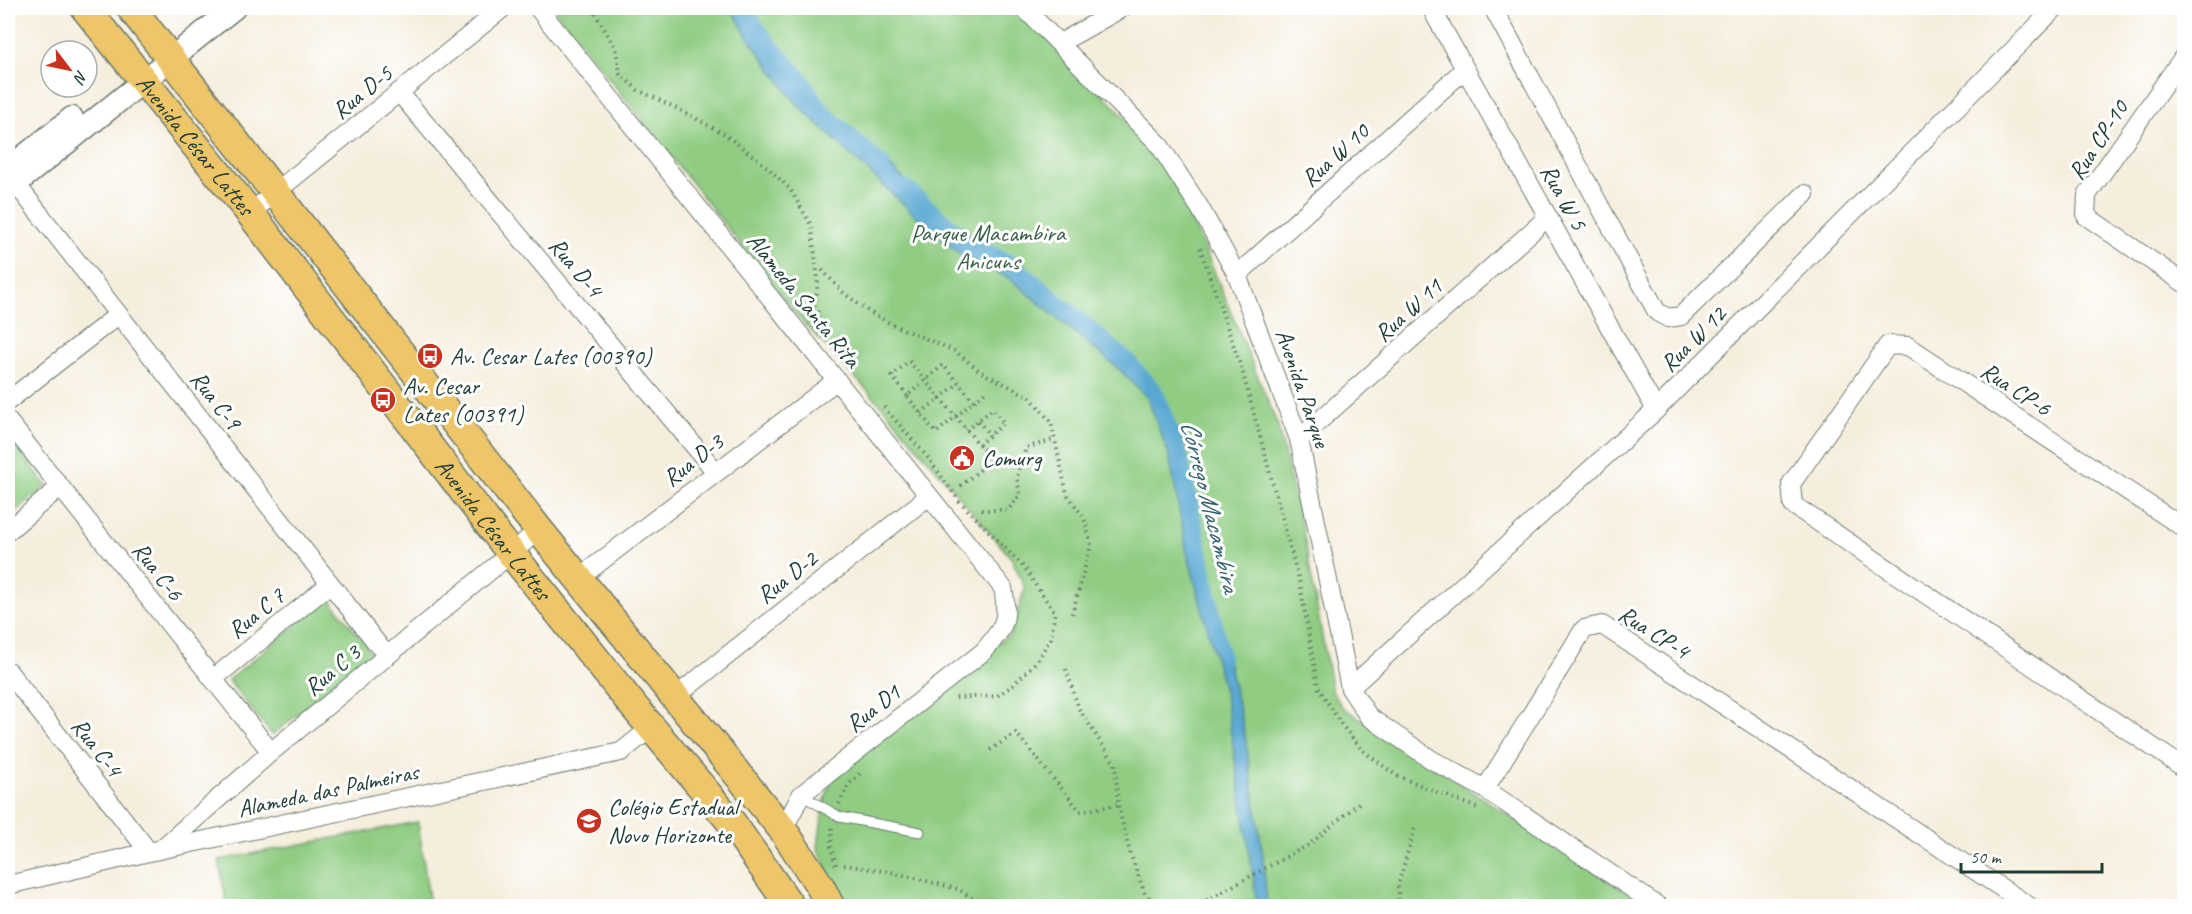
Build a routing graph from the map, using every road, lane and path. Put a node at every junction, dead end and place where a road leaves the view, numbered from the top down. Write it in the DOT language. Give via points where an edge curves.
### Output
graph roads {
  1 [pos="84,8"];
  2 [pos="131,8"];
  3 [pos="212,8"];
  4 [pos="234,8"];
  5 [pos="503,8"];
  6 [pos="538,8"];
  7 [pos="592,8"];
  8 [pos="1024,8"];
  9 [pos="1122,8"];
  10 [pos="1431,8"];
  11 [pos="1493,8"];
  12 [pos="2055,8"];
  13 [pos="1060,43"];
  14 [pos="168,53"];
  15 [pos="2184,56"];
  16 [pos="1466,69"];
  17 [pos="139,75"];
  18 [pos="399,92"];
  19 [pos="9,179"];
  20 [pos="276,192"];
  21 [pos="1805,194"];
  22 [pos="250,213"];
  23 [pos="1548,217"];
  24 [pos="822,270"];
  25 [pos="1237,275"];
  26 [pos="2184,283"];
  27 [pos="118,315"];
  28 [pos="829,341"];
  29 [pos="837,380"];
  30 [pos="925,380"];
  31 [pos="959,384"];
  32 [pos="985,392"];
  33 [pos="907,396"];
  34 [pos="940,398"];
  35 [pos="8,401"];
  36 [pos="878,401"];
  37 [pos="974,401"];
  38 [pos="1656,410"];
  39 [pos="921,413"];
  40 [pos="956,417"];
  41 [pos="8,421"];
  42 [pos="978,421"];
  43 [pos="966,430"];
  44 [pos="990,435"];
  45 [pos="1056,438"];
  46 [pos="1299,439"];
  47 [pos="978,445"];
  48 [pos="716,472"];
  49 [pos="60,487"];
  50 [pos="959,487"];
  51 [pos="929,496"];
  52 [pos="981,510"];
  53 [pos="2184,528"];
  54 [pos="539,530"];
  55 [pos="8,531"];
  56 [pos="512,553"];
  57 [pos="579,578"];
  58 [pos="330,584"];
  59 [pos="1072,614"];
  60 [pos="1001,632"];
  61 [pos="387,656"];
  62 [pos="1066,669"];
  63 [pos="8,671"];
  64 [pos="213,680"];
  65 [pos="1350,688"];
  66 [pos="675,697"];
  67 [pos="950,698"];
  68 [pos="651,728"];
  69 [pos="990,750"];
  70 [pos="271,752"];
  71 [pos="868,767"];
  72 [pos="2184,768"];
  73 [pos="1485,789"];
  74 [pos="801,795"];
  75 [pos="1360,802"];
  76 [pos="1118,805"];
  77 [pos="834,813"];
  78 [pos="1414,827"];
  79 [pos="783,830"];
  80 [pos="920,832"];
  81 [pos="154,851"];
  82 [pos="844,865"];
  83 [pos="838,874"];
  84 [pos="8,885"];
  85 [pos="790,906"];
  86 [pos="830,906"];
  87 [pos="985,906"];
  88 [pos="1160,906"];
  89 [pos="1196,906"];
  90 [pos="1399,906"];
  91 [pos="1658,906"];
  92 [pos="2029,906"];
  1 -- 17 [label="main road, Avenida César Lattes"];
  2 -- 14 [label="main road, Avenida César Lattes"];
  3 -- 14 [label="street"];
  4 -- 14 [label="street"];
  5 -- 18 [label="street, Rua D-5"];
  6 -- 29 [label="street, Alameda Santa Rita"];
  7 -- 28 [label="path" via="616,49 620,74 638,90 723,134 790,189 811,225 818,279 816,306 823,334"];
  8 -- 13 [label="street, Avenida Parque"];
  9 -- 13 [label="street"];
  10 -- 16 [label="street, Rua W 5"];
  11 -- 21 [label="street" via="1658,312 1668,318 1681,316"];
  12 -- 38 [label="street, Rua W 12"];
  13 -- 25 [label="street, Avenida Parque" via="1158,143"];
  14 -- 17 [label="street"];
  14 -- 20 [label="main road, Avenida César Lattes"];
  15 -- 26 [label="street, Rua CP-10" via="2087,195 2086,216"];
  16 -- 23 [label="street, Rua W 5"];
  16 -- 25 [label="street, Rua W 10"];
  17 -- 19 [label="street"];
  17 -- 22 [label="main road, Avenida César Lattes"];
  18 -- 20 [label="street, Rua D-5"];
  18 -- 48 [label="street, Rua D-4"];
  19 -- 27 [label="street, Rua C-9"];
  20 -- 22 [label="street, Rua D-5"];
  20 -- 54 [label="main road, Avenida César Lattes"];
  22 -- 56 [label="main road, Avenida César Lattes"];
  23 -- 38 [label="street, Rua W 5"];
  23 -- 46 [label="street, Rua W 11"];
  24 -- 45 [label="path" via="868,311 955,351 981,372 1030,398 1051,422"];
  25 -- 46 [label="street, Avenida Parque"];
  27 -- 35 [label="street"];
  27 -- 58 [label="street, Rua C-9"];
  29 -- 48 [label="street, Rua D-3"];
  29 -- 51 [label="street, Alameda Santa Rita"];
  30 -- 31 [label="path" via="943,365"];
  30 -- 33 [label="path"];
  30 -- 33 [label="path" via="909,361 892,376"];
  30 -- 34 [label="path"];
  31 -- 34 [label="path"];
  31 -- 37 [label="path"];
  32 -- 37 [label="path"];
  33 -- 39 [label="path"];
  34 -- 39 [label="path"];
  34 -- 40 [label="path"];
  36 -- 67 [label="path" via="960,502 1025,568 1055,612 1046,646 1013,685 997,696"];
  37 -- 40 [label="path"];
  38 -- 65 [label="street, Rua W 12"];
  39 -- 40 [label="path" via="936,433"];
  40 -- 43 [label="path"];
  41 -- 49 [label="street, Rua C-6"];
  42 -- 43 [label="path"];
  42 -- 44 [label="path"];
  42 -- 44 [label="path" via="993,409 1004,423"];
  43 -- 47 [label="path"];
  44 -- 47 [label="path"];
  45 -- 52 [label="path" via="1026,448 1017,477 1020,495 1008,510"];
  45 -- 59 [label="path" via="1067,494 1084,518 1091,545"];
  46 -- 65 [label="street, Avenida Parque"];
  47 -- 50 [label="path" via="992,460"];
  48 -- 57 [label="street, Rua D-3"];
  49 -- 55 [label="street"];
  49 -- 64 [label="street, Rua C-6"];
  51 -- 60 [label="street, Alameda Santa Rita" via="1003,588 1007,610"];
  51 -- 66 [label="street, Rua D-2"];
  53 -- 72 [label="street, Rua CP-6" via="1908,346 1887,345 1791,484 1793,505"];
  54 -- 56 [label="street, Rua C 3"];
  54 -- 57 [label="main road, Avenida César Lattes"];
  56 -- 61 [label="street, Rua C 3"];
  56 -- 68 [label="main road, Avenida César Lattes"];
  57 -- 66 [label="main road, Avenida César Lattes"];
  58 -- 61 [label="street, Rua C-9"];
  58 -- 64 [label="street, Rua C 7"];
  60 -- 74 [label="street, Rua D1" via="984,651"];
  61 -- 70 [label="street, Rua C 3"];
  62 -- 76 [label="path" via="1079,709 1115,764"];
  63 -- 81 [label="street, Rua C-4"];
  64 -- 70 [label="street, Rua C-6"];
  65 -- 73 [label="street, Avenida Parque" via="1369,717 1432,760"];
  66 -- 79 [label="main road, Avenida César Lattes"];
  68 -- 81 [label="street, Alameda das Palmeiras" via="621,752"];
  68 -- 85 [label="main road, Avenida César Lattes" via="732,823"];
  69 -- 76 [label="path" via="1016,733 1080,811"];
  70 -- 81 [label="street, Rua C 3"];
  71 -- 77 [label="path" via="850,783"];
  73 -- 91 [label="street"];
  73 -- 92 [label="street, Rua CP-4" via="1584,628 1602,625"];
  74 -- 77 [label="lane"];
  74 -- 79 [label="street, Rua D1"];
  75 -- 89 [label="path" via="1310,844"];
  76 -- 88 [label="path" via="1145,894"];
  77 -- 80 [label="lane"];
  77 -- 83 [label="path" via="831,847"];
  78 -- 90 [label="path" via="1398,885"];
  79 -- 86 [label="main road, Avenida César Lattes"];
  81 -- 84 [label="street, Alameda das Palmeiras"];
  82 -- 87 [label="path" via="958,888"];
}
